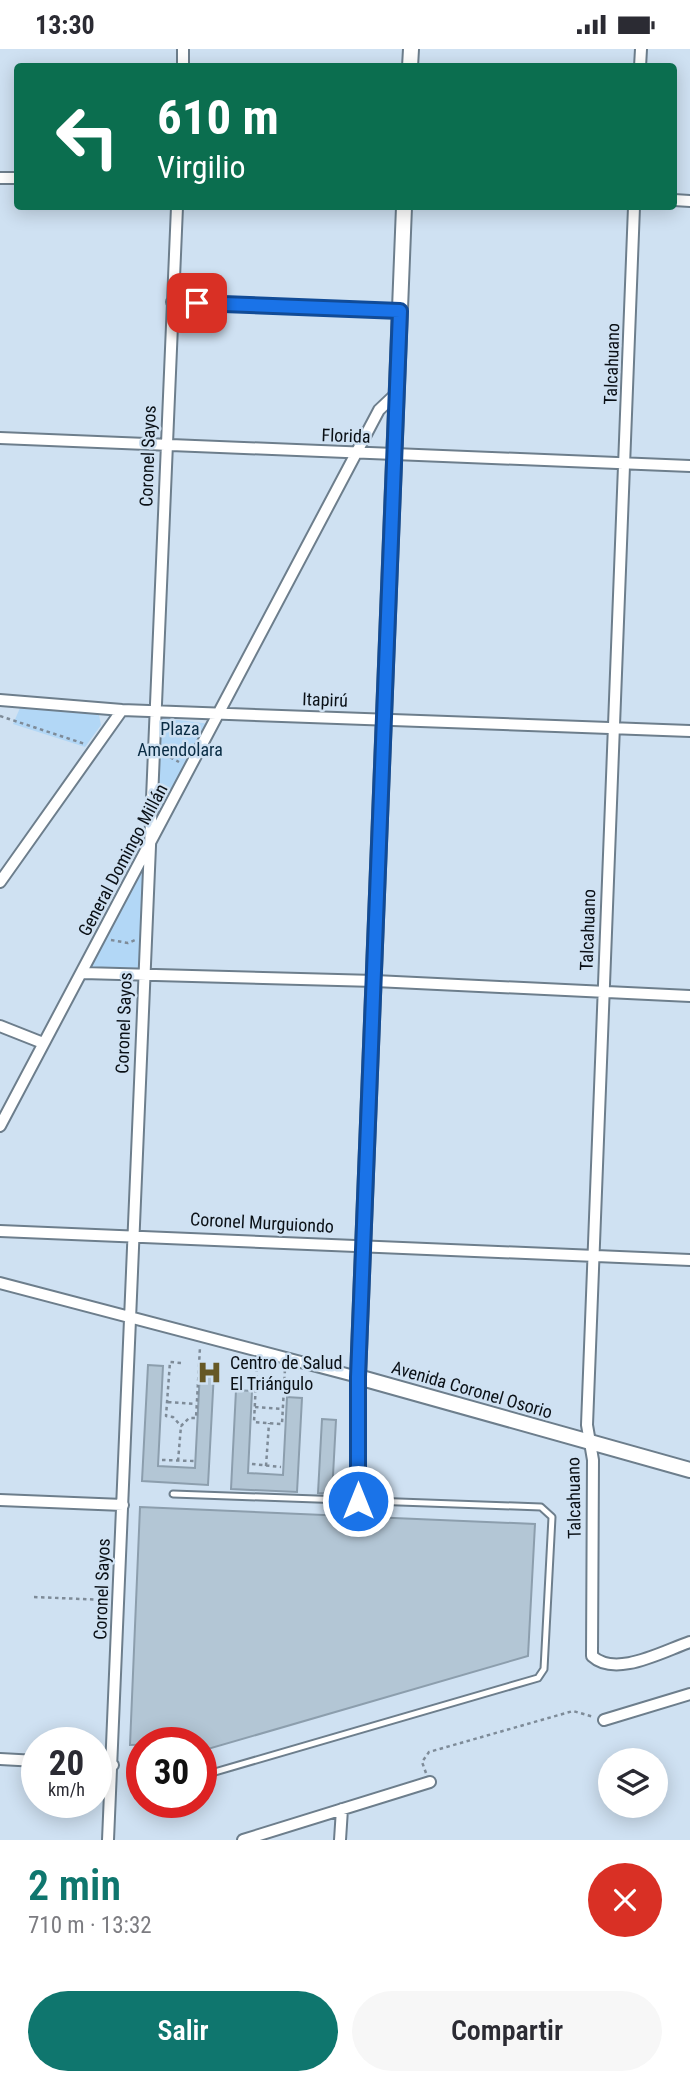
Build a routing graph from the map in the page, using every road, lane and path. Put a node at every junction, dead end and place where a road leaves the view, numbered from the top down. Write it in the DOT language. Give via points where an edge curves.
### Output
graph roads {
  1 [pos="177,210"];
  2 [pos="404,210"];
  3 [pos="634,210"];
  4 [pos="172,302"];
  5 [pos="400,311"];
  6 [pos="398,391"];
  7 [pos="0,438"];
  8 [pos="166,445"];
  9 [pos="357,454"];
  10 [pos="395,455"];
  11 [pos="626,464"];
  12 [pos="690,466"];
  13 [pos="0,700"];
  14 [pos="122,710"];
  15 [pos="155,711"];
  16 [pos="221,713"];
  17 [pos="0,716"];
  18 [pos="383,720"];
  19 [pos="614,727"];
  20 [pos="690,731"];
  21 [pos="95,748"];
  22 [pos="155,750"];
  23 [pos="190,771"];
  24 [pos="149,849"];
  25 [pos="0,882"];
  26 [pos="144,935"];
  27 [pos="101,938"];
  28 [pos="83,973"];
  29 [pos="143,974"];
  30 [pos="375,981"];
  31 [pos="603,992"];
  32 [pos="690,996"];
  33 [pos="0,1026"];
  34 [pos="43,1043"];
  35 [pos="0,1126"];
  36 [pos="0,1231"];
  37 [pos="135,1235"];
  38 [pos="363,1245"];
  39 [pos="595,1256"];
  40 [pos="690,1260"];
  41 [pos="0,1283"];
  42 [pos="132,1319"];
  43 [pos="201,1337"];
  44 [pos="257,1352"];
  45 [pos="286,1359"];
  46 [pos="181,1363"];
  47 [pos="358,1377"];
  48 [pos="167,1402"];
  49 [pos="197,1404"];
  50 [pos="255,1407"];
  51 [pos="283,1409"];
  52 [pos="269,1423"];
  53 [pos="181,1426"];
  54 [pos="591,1443"];
  55 [pos="162,1460"];
  56 [pos="178,1461"];
  57 [pos="194,1461"];
  58 [pos="252,1464"];
  59 [pos="266,1466"];
  60 [pos="281,1467"];
  61 [pos="690,1470"];
  62 [pos="173,1494"];
  63 [pos="0,1500"];
  64 [pos="358,1501"];
  65 [pos="124,1505"];
  66 [pos="34,1597"];
  67 [pos="119,1601"];
  68 [pos="690,1642"];
  69 [pos="690,1694"];
  70 [pos="604,1720"];
  71 [pos="0,1759"];
  72 [pos="21,1760"];
  73 [pos="113,1765"];
  74 [pos="217,1771"];
  75 [pos="430,1782"];
  76 [pos="342,1809"];
  77 [pos="108,1840"];
  78 [pos="243,1840"];
  79 [pos="340,1840"];
  1 -- 4 [label="street, Coronel Sayos"];
  2 -- 5 [label="street"];
  3 -- 11 [label="street, Talcahuano"];
  4 -- 5 [label="street"];
  4 -- 8 [label="street, Coronel Sayos"];
  5 -- 6 [label="street"];
  6 -- 9 [label="street, General Domingo Millán" via="379,410"];
  6 -- 10 [label="street"];
  7 -- 8 [label="street, Florida"];
  8 -- 9 [label="street, Florida"];
  8 -- 15 [label="street, Coronel Sayos"];
  9 -- 10 [label="street, Florida"];
  9 -- 16 [label="street, General Domingo Millán"];
  10 -- 11 [label="street, Florida"];
  10 -- 18 [label="street"];
  11 -- 12 [label="street, Florida"];
  11 -- 19 [label="street, Talcahuano"];
  13 -- 14 [label="street, Itapirú"];
  14 -- 15 [label="street, Itapirú"];
  14 -- 21 [label="street"];
  15 -- 16 [label="street, Itapirú"];
  15 -- 22 [label="street, Coronel Sayos"];
  16 -- 18 [label="street, Itapirú"];
  16 -- 23 [label="street, General Domingo Millán"];
  17 -- 21 [label="path"];
  18 -- 19 [label="street, Itapirú"];
  18 -- 30 [label="street"];
  19 -- 20 [label="street, Itapirú"];
  19 -- 31 [label="street, Talcahuano"];
  21 -- 25 [label="street"];
  22 -- 23 [label="path" via="176,758"];
  22 -- 24 [label="street, Coronel Sayos"];
  23 -- 24 [label="street, General Domingo Millán"];
  24 -- 26 [label="street, Coronel Sayos"];
  24 -- 27 [label="street, General Domingo Millán"];
  26 -- 27 [label="path" via="128,943"];
  26 -- 29 [label="street, Coronel Sayos"];
  27 -- 28 [label="street, General Domingo Millán"];
  28 -- 29 [label="street"];
  28 -- 34 [label="street, General Domingo Millán"];
  29 -- 30 [label="street"];
  29 -- 37 [label="street, Coronel Sayos"];
  30 -- 31 [label="street"];
  30 -- 38 [label="street"];
  31 -- 32 [label="street"];
  31 -- 39 [label="street, Talcahuano"];
  33 -- 34 [label="street"];
  34 -- 35 [label="street, General Domingo Millán"];
  36 -- 37 [label="street, Coronel Murguiondo"];
  37 -- 38 [label="street, Coronel Murguiondo"];
  37 -- 42 [label="street, Coronel Sayos"];
  38 -- 39 [label="street, Coronel Murguiondo"];
  38 -- 47 [label="street"];
  39 -- 40 [label="street, Coronel Murguiondo"];
  39 -- 54 [label="street, Talcahuano" via="587,1425"];
  41 -- 42 [label="street, Avenida Coronel Osorio"];
  42 -- 43 [label="street, Avenida Coronel Osorio"];
  42 -- 65 [label="street, Coronel Sayos"];
  43 -- 44 [label="street, Avenida Coronel Osorio"];
  43 -- 49 [label="path"];
  44 -- 45 [label="street, Avenida Coronel Osorio"];
  44 -- 50 [label="path"];
  45 -- 47 [label="street, Avenida Coronel Osorio"];
  45 -- 51 [label="path"];
  46 -- 48 [label="path" via="170,1362"];
  47 -- 54 [label="street, Avenida Coronel Osorio"];
  47 -- 64 [label="street"];
  48 -- 49 [label="path"];
  48 -- 53 [label="path" via="166,1416"];
  49 -- 53 [label="path" via="196,1418"];
  50 -- 51 [label="path"];
  50 -- 52 [label="path" via="254,1422"];
  51 -- 52 [label="path" via="282,1424"];
  52 -- 59 [label="path"];
  53 -- 56 [label="path"];
  54 -- 61 [label="street, Avenida Coronel Osorio"];
  54 -- 68 [label="street, Talcahuano" via="592,1655 602,1664 619,1665"];
  55 -- 56 [label="path"];
  56 -- 57 [label="path"];
  58 -- 59 [label="path"];
  59 -- 60 [label="path"];
  62 -- 64 [label="lane"];
  63 -- 65 [label="street"];
  64 -- 74 [label="lane" via="541,1507 551,1513 543,1673"];
  65 -- 67 [label="street, Coronel Sayos"];
  66 -- 67 [label="path"];
  67 -- 73 [label="street, Coronel Sayos"];
  69 -- 70 [label="street"];
  70 -- 75 [label="path" via="573,1711 429,1752 422,1762"];
  71 -- 72 [label="street"];
  73 -- 77 [label="street, Coronel Sayos"];
  75 -- 76 [label="street"];
  76 -- 78 [label="street"];
  76 -- 79 [label="street"];
}
